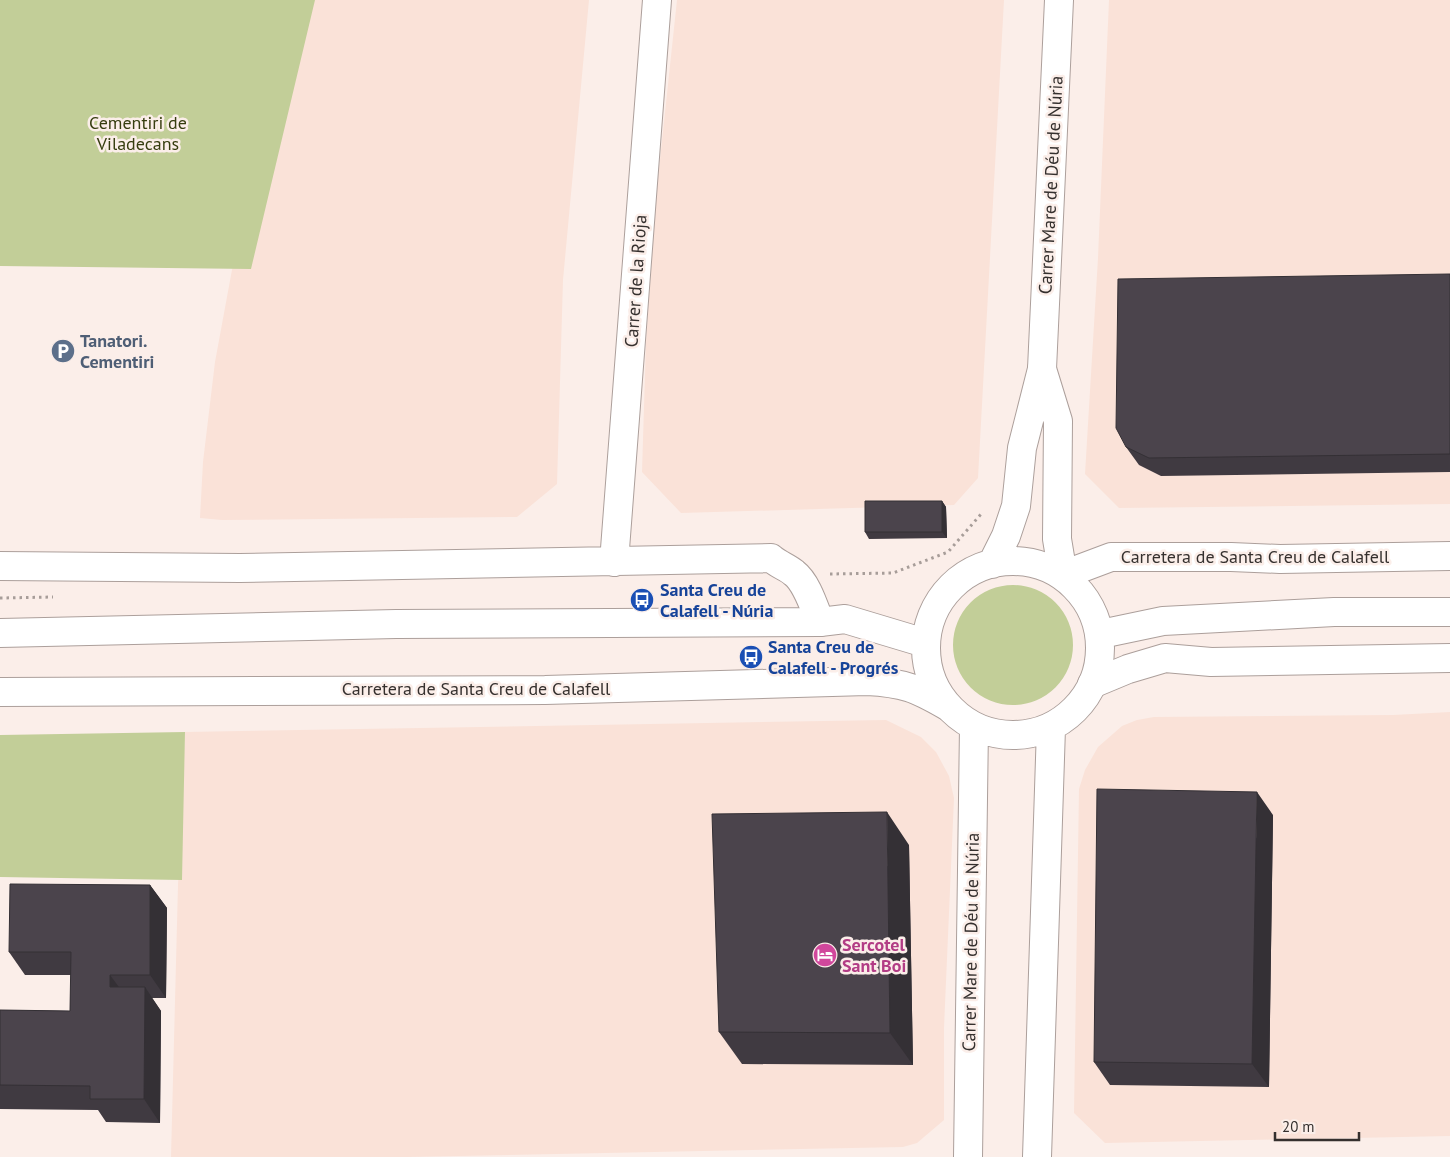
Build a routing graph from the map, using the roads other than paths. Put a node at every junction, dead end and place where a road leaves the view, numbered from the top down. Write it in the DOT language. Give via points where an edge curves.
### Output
graph roads {
  1 [pos="658,0"];
  2 [pos="1059,0"];
  3 [pos="1042,369"];
  4 [pos="1450,556"];
  5 [pos="614,562"];
  6 [pos="992,564"];
  7 [pos="0,566"];
  8 [pos="1063,575"];
  9 [pos="1450,612"];
  10 [pos="820,622"];
  11 [pos="0,633"];
  12 [pos="1101,634"];
  13 [pos="925,643"];
  14 [pos="1450,658"];
  15 [pos="1092,684"];
  16 [pos="0,692"];
  17 [pos="947,706"];
  18 [pos="974,727"];
  19 [pos="1051,728"];
  20 [pos="968,1157"];
  21 [pos="1037,1157"];
  1 -- 5 [label="street, Carrer de la Rioja"];
  2 -- 3 [label="street, Carrer Mare de Déu de Núria"];
  3 -- 6 [label="street" via="1022,448 1016,506"];
  3 -- 8 [label="street" via="1058,421 1057,539"];
  4 -- 8 [label="street, Carretera de Santa Creu de Calafell" via="1111,557"];
  5 -- 7 [label="street" via="240,568"];
  5 -- 10 [label="street" via="771,558 794,573 804,586"];
  6 -- 8 [label="street" via="1005,560 1036,563"];
  6 -- 13 [label="street" via="972,570 946,590 930,619"];
  8 -- 12 [label="street" via="1084,596"];
  9 -- 12 [label="street" via="1334,612 1163,621"];
  10 -- 11 [label="street" via="396,624"];
  10 -- 13 [label="street" via="845,619"];
  12 -- 15 [label="street" via="1099,669"];
  13 -- 17 [label="street" via="928,673"];
  14 -- 15 [label="street" via="1212,662 1164,658"];
  15 -- 19 [label="street" via="1083,704"];
  16 -- 17 [label="street, Carretera de Santa Creu de Calafell" via="545,690 868,681 917,688"];
  17 -- 18 [label="street"];
  18 -- 19 [label="street" via="1013,736"];
  18 -- 20 [label="street, Carrer Mare de Déu de Núria"];
  19 -- 21 [label="street"];
}
